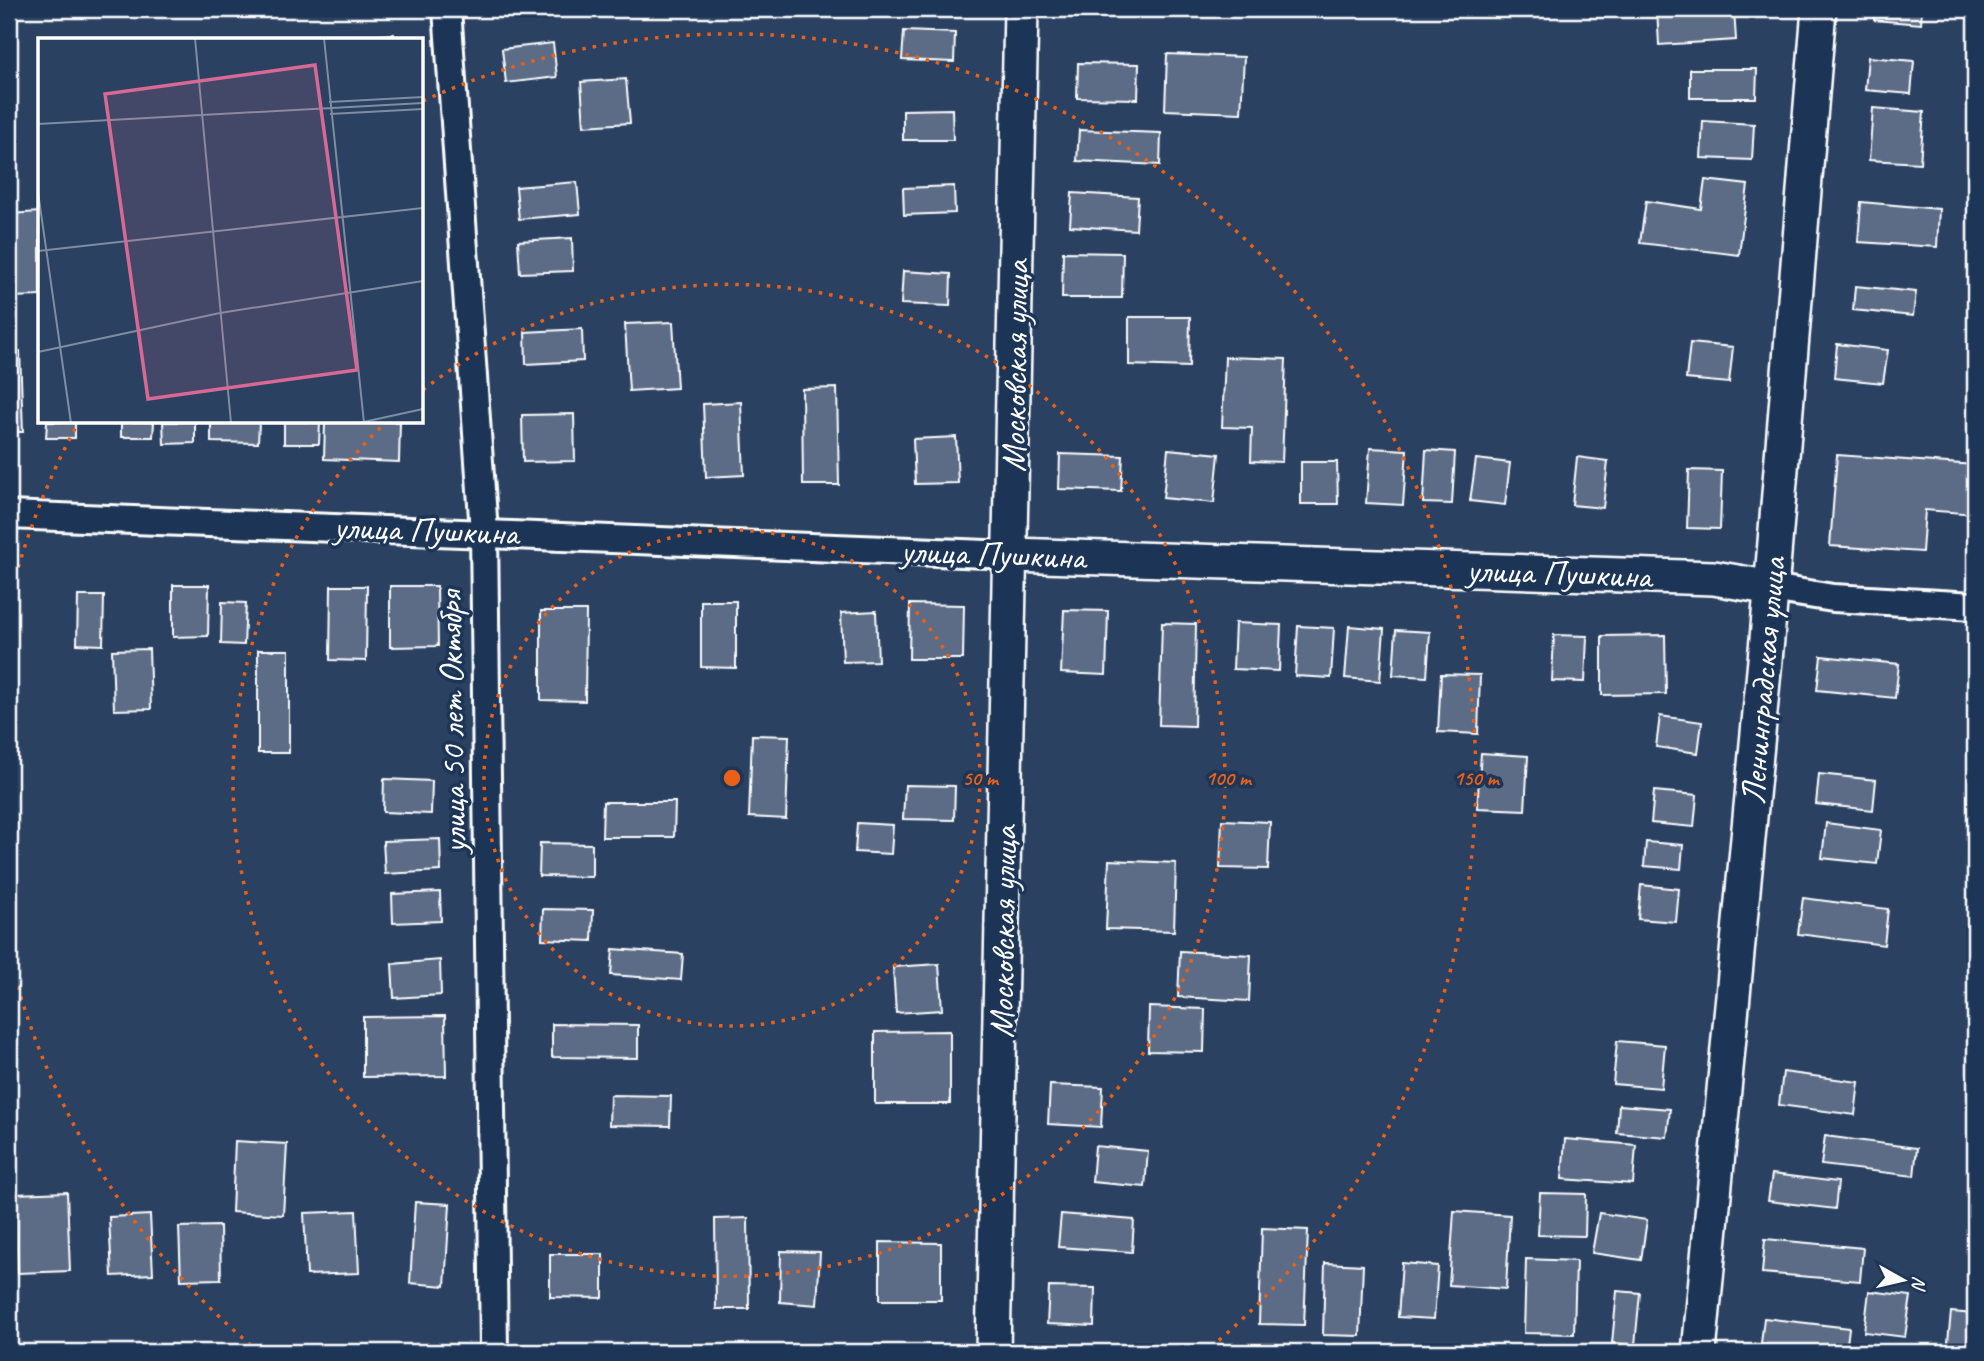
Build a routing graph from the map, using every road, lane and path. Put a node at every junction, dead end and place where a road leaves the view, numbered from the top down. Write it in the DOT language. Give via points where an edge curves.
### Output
graph roads {
  1 [pos="447,9"];
  2 [pos="1021,9"];
  3 [pos="1819,9"];
  4 [pos="9,515"];
  5 [pos="484,532"];
  6 [pos="1012,555"];
  7 [pos="1772,588"];
  8 [pos="1975,606"];
  9 [pos="494,1352"];
  10 [pos="993,1352"];
  11 [pos="1699,1352"];
  1 -- 5 [label="street, улица 50 лет Октября"];
  2 -- 6 [label="street, Московская улица"];
  3 -- 7 [label="street, Ленинградская улица"];
  4 -- 5 [label="street, улица Пушкина"];
  5 -- 6 [label="street, улица Пушкина"];
  5 -- 9 [label="street, улица 50 лет Октября"];
  6 -- 7 [label="street, улица Пушкина" via="1713,578"];
  6 -- 10 [label="street, Московская улица"];
  7 -- 8 [label="street, улица Пушкина" via="1833,598"];
  7 -- 11 [label="street, Ленинградская улица"];
}
